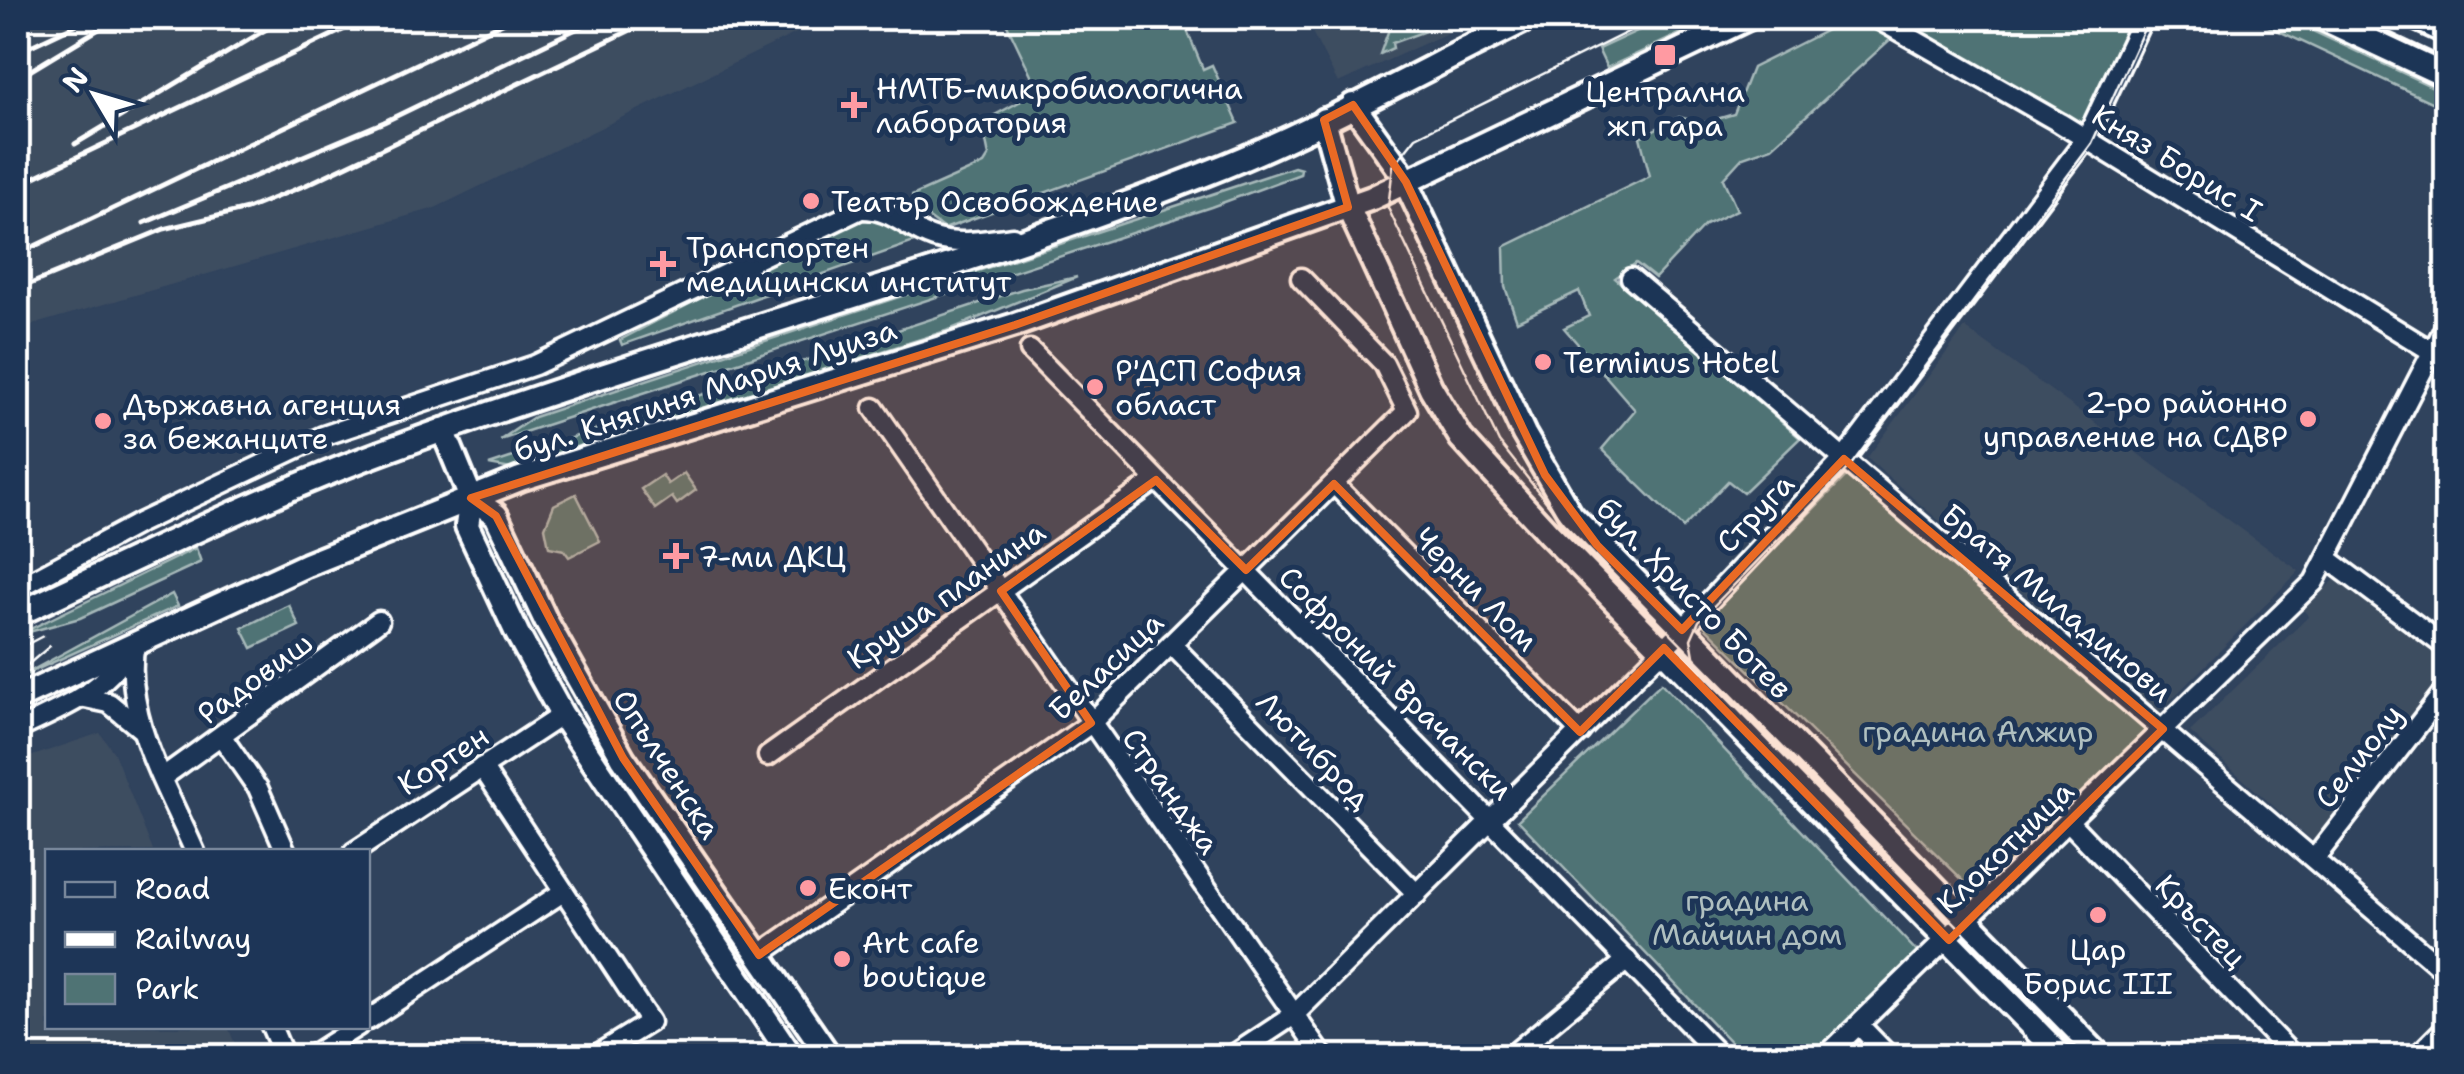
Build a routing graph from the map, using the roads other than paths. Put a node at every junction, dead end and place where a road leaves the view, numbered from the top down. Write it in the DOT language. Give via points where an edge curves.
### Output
graph roads {
  1 [pos="1529,18"];
  2 [pos="1748,18"];
  3 [pos="1876,18"];
  4 [pos="2143,18"];
  5 [pos="2322,18"];
  6 [pos="2416,18"];
  7 [pos="2446,32"];
  8 [pos="2446,76"];
  9 [pos="1353,105"];
  10 [pos="1324,120"];
  11 [pos="2086,139"];
  12 [pos="1406,182"];
  13 [pos="1348,207"];
  14 [pos="1043,234"];
  15 [pos="1301,278"];
  16 [pos="1630,278"];
  17 [pos="2446,325"];
  18 [pos="1030,350"];
  19 [pos="2440,356"];
  20 [pos="874,408"];
  21 [pos="443,430"];
  22 [pos="1848,462"];
  23 [pos="1156,480"];
  24 [pos="1334,484"];
  25 [pos="471,498"];
  26 [pos="2328,559"];
  27 [pos="1246,570"];
  28 [pos="18,588"];
  29 [pos="1000,591"];
  30 [pos="18,614"];
  31 [pos="379,621"];
  32 [pos="1682,630"];
  33 [pos="135,643"];
  34 [pos="1171,644"];
  35 [pos="2446,647"];
  36 [pos="1664,648"];
  37 [pos="2446,689"];
  38 [pos="18,698"];
  39 [pos="85,698"];
  40 [pos="562,715"];
  41 [pos="1091,724"];
  42 [pos="18,729"];
  43 [pos="2163,729"];
  44 [pos="142,730"];
  45 [pos="1580,732"];
  46 [pos="222,737"];
  47 [pos="768,756"];
  48 [pos="482,767"];
  49 [pos="163,778"];
  50 [pos="1491,819"];
  51 [pos="2070,823"];
  52 [pos="194,849"];
  53 [pos="285,849"];
  54 [pos="359,849"];
  55 [pos="2314,858"];
  56 [pos="564,892"];
  57 [pos="1417,894"];
  58 [pos="1968,923"];
  59 [pos="1949,940"];
  60 [pos="759,955"];
  61 [pos="1627,960"];
  62 [pos="2446,972"];
  63 [pos="1294,1015"];
  64 [pos="370,1019"];
  65 [pos="1858,1025"];
  66 [pos="2446,1028"];
  67 [pos="272,1029"];
  68 [pos="353,1029"];
  69 [pos="284,1056"];
  70 [pos="311,1056"];
  71 [pos="594,1056"];
  72 [pos="791,1056"];
  73 [pos="829,1056"];
  74 [pos="1232,1056"];
  75 [pos="1323,1056"];
  76 [pos="1511,1056"];
  77 [pos="1720,1056"];
  78 [pos="1826,1056"];
  79 [pos="1889,1056"];
  80 [pos="2061,1056"];
  81 [pos="2100,1056"];
  82 [pos="2293,1056"];
  83 [pos="2416,1056"];
  1 -- 9 [label="main road, бул. Княгиня Мария Луиза"];
  2 -- 12 [label="main road, бул. Княгиня Мария Луиза"];
  3 -- 11 [label="street, Княз Борис I"];
  4 -- 11 [label="street, Струга"];
  5 -- 8 [label="main road"];
  6 -- 7 [label="main road"];
  9 -- 10 [label="main road, бул. Княгиня Мария Луиза"];
  9 -- 12 [label="main road, бул. Христо Ботев"];
  10 -- 13 [label="main road, бул. Христо Ботев"];
  10 -- 14 [label="main road, бул. Княгиня Мария Луиза" via="1202,176"];
  11 -- 19 [label="street, Княз Борис I"];
  11 -- 22 [label="street, Струга"];
  12 -- 13 [label="main road, бул. Княгиня Мария Луиза"];
  12 -- 32 [label="main road, бул. Христо Ботев" via="1545,475 1598,545"];
  13 -- 25 [label="main road, бул. Княгиня Мария Луиза" via="1015,326"];
  13 -- 36 [label="main road, бул. Христо Ботев" via="1430,388 1461,438"];
  14 -- 21 [label="main road, бул. Княгиня Мария Луиза"];
  14 -- 28 [label="street, бул. Княгиня Мария Луиза" via="952,241 932,238 878,208 861,209 535,366 322,436"];
  15 -- 24 [label="street, Беласица" via="1384,364 1407,410"];
  16 -- 22 [label="street, Братя Миладинови"];
  17 -- 19 [label="street, Клокотница"];
  18 -- 23 [label="street, Софроний Врачански"];
  19 -- 26 [label="street, Клокотница"];
  20 -- 29 [label="street, Странджа"];
  21 -- 25 [label="main road, Опълченска"];
  21 -- 30 [label="main road, бул. Княгиня Мария Луиза" via="294,486"];
  22 -- 32 [label="street, Струга"];
  22 -- 43 [label="street, Братя Миладинови"];
  23 -- 27 [label="street, Софроний Врачански"];
  23 -- 29 [label="street, Круша планина"];
  24 -- 27 [label="street, Беласица"];
  24 -- 45 [label="street, Черни Лом"];
  25 -- 33 [label="main road, бул. Княгиня Мария Луиза"];
  25 -- 40 [label="main road, Опълченска" via="467,526"];
  25 -- 60 [label="main road, Опълченска" via="496,516 623,758"];
  26 -- 35 [label="street"];
  26 -- 43 [label="street, Клокотница" via="2314,582"];
  27 -- 34 [label="street, Беласица"];
  27 -- 50 [label="street, Софроний Врачански"];
  29 -- 41 [label="street, Странджа"];
  29 -- 47 [label="street, Круша планина"];
  31 -- 46 [label="street, Радовиш"];
  32 -- 36 [label="street, Струга"];
  32 -- 58 [label="main road, бул. Христо Ботев"];
  33 -- 38 [label="main road, бул. Княгиня Мария Луиза"];
  33 -- 39 [label="street" via="112,678"];
  33 -- 44 [label="street" via="133,683"];
  34 -- 41 [label="street, Беласица"];
  34 -- 57 [label="street, Лютиброд"];
  36 -- 45 [label="street, Струга"];
  36 -- 59 [label="main road, бул. Христо Ботев"];
  37 -- 55 [label="street, Селиолу"];
  39 -- 42 [label="street"];
  39 -- 44 [label="street" via="109,703"];
  40 -- 48 [label="street, Кортен"];
  40 -- 72 [label="main road, Опълченска"];
  41 -- 60 [label="street, Беласица"];
  41 -- 63 [label="street, Странджа"];
  43 -- 51 [label="street, Клокотница"];
  43 -- 55 [label="street, Братя Миладинови"];
  44 -- 49 [label="street"];
  45 -- 50 [label="street, Струга"];
  46 -- 49 [label="street, Радовиш"];
  46 -- 53 [label="street" via="256,786"];
  48 -- 54 [label="street, Кортен"];
  48 -- 56 [label="street"];
  49 -- 52 [label="street"];
  50 -- 57 [label="street, Струга"];
  50 -- 61 [label="street, Софроний Врачански"];
  51 -- 58 [label="street, Клокотница"];
  51 -- 82 [label="street, Кръстец"];
  55 -- 62 [label="street, Братя Миладинови"];
  56 -- 64 [label="street"];
  56 -- 71 [label="street" via="650,1022"];
  57 -- 63 [label="street, Струга"];
  58 -- 59 [label="street, Клокотница"];
  58 -- 81 [label="main road, бул. Христо Ботев"];
  59 -- 65 [label="street, Клокотница"];
  59 -- 80 [label="main road, бул. Христо Ботев"];
  60 -- 73 [label="main road, Опълченска"];
  61 -- 76 [label="street"];
  61 -- 77 [label="street, Софроний Врачански"];
  63 -- 74 [label="street, Струга"];
  63 -- 75 [label="street, Странджа"];
  65 -- 78 [label="street, Клокотница"];
  65 -- 79 [label="street"];
  66 -- 83 [label="street"];
  67 -- 69 [label="street"];
  68 -- 70 [label="street"];
}
